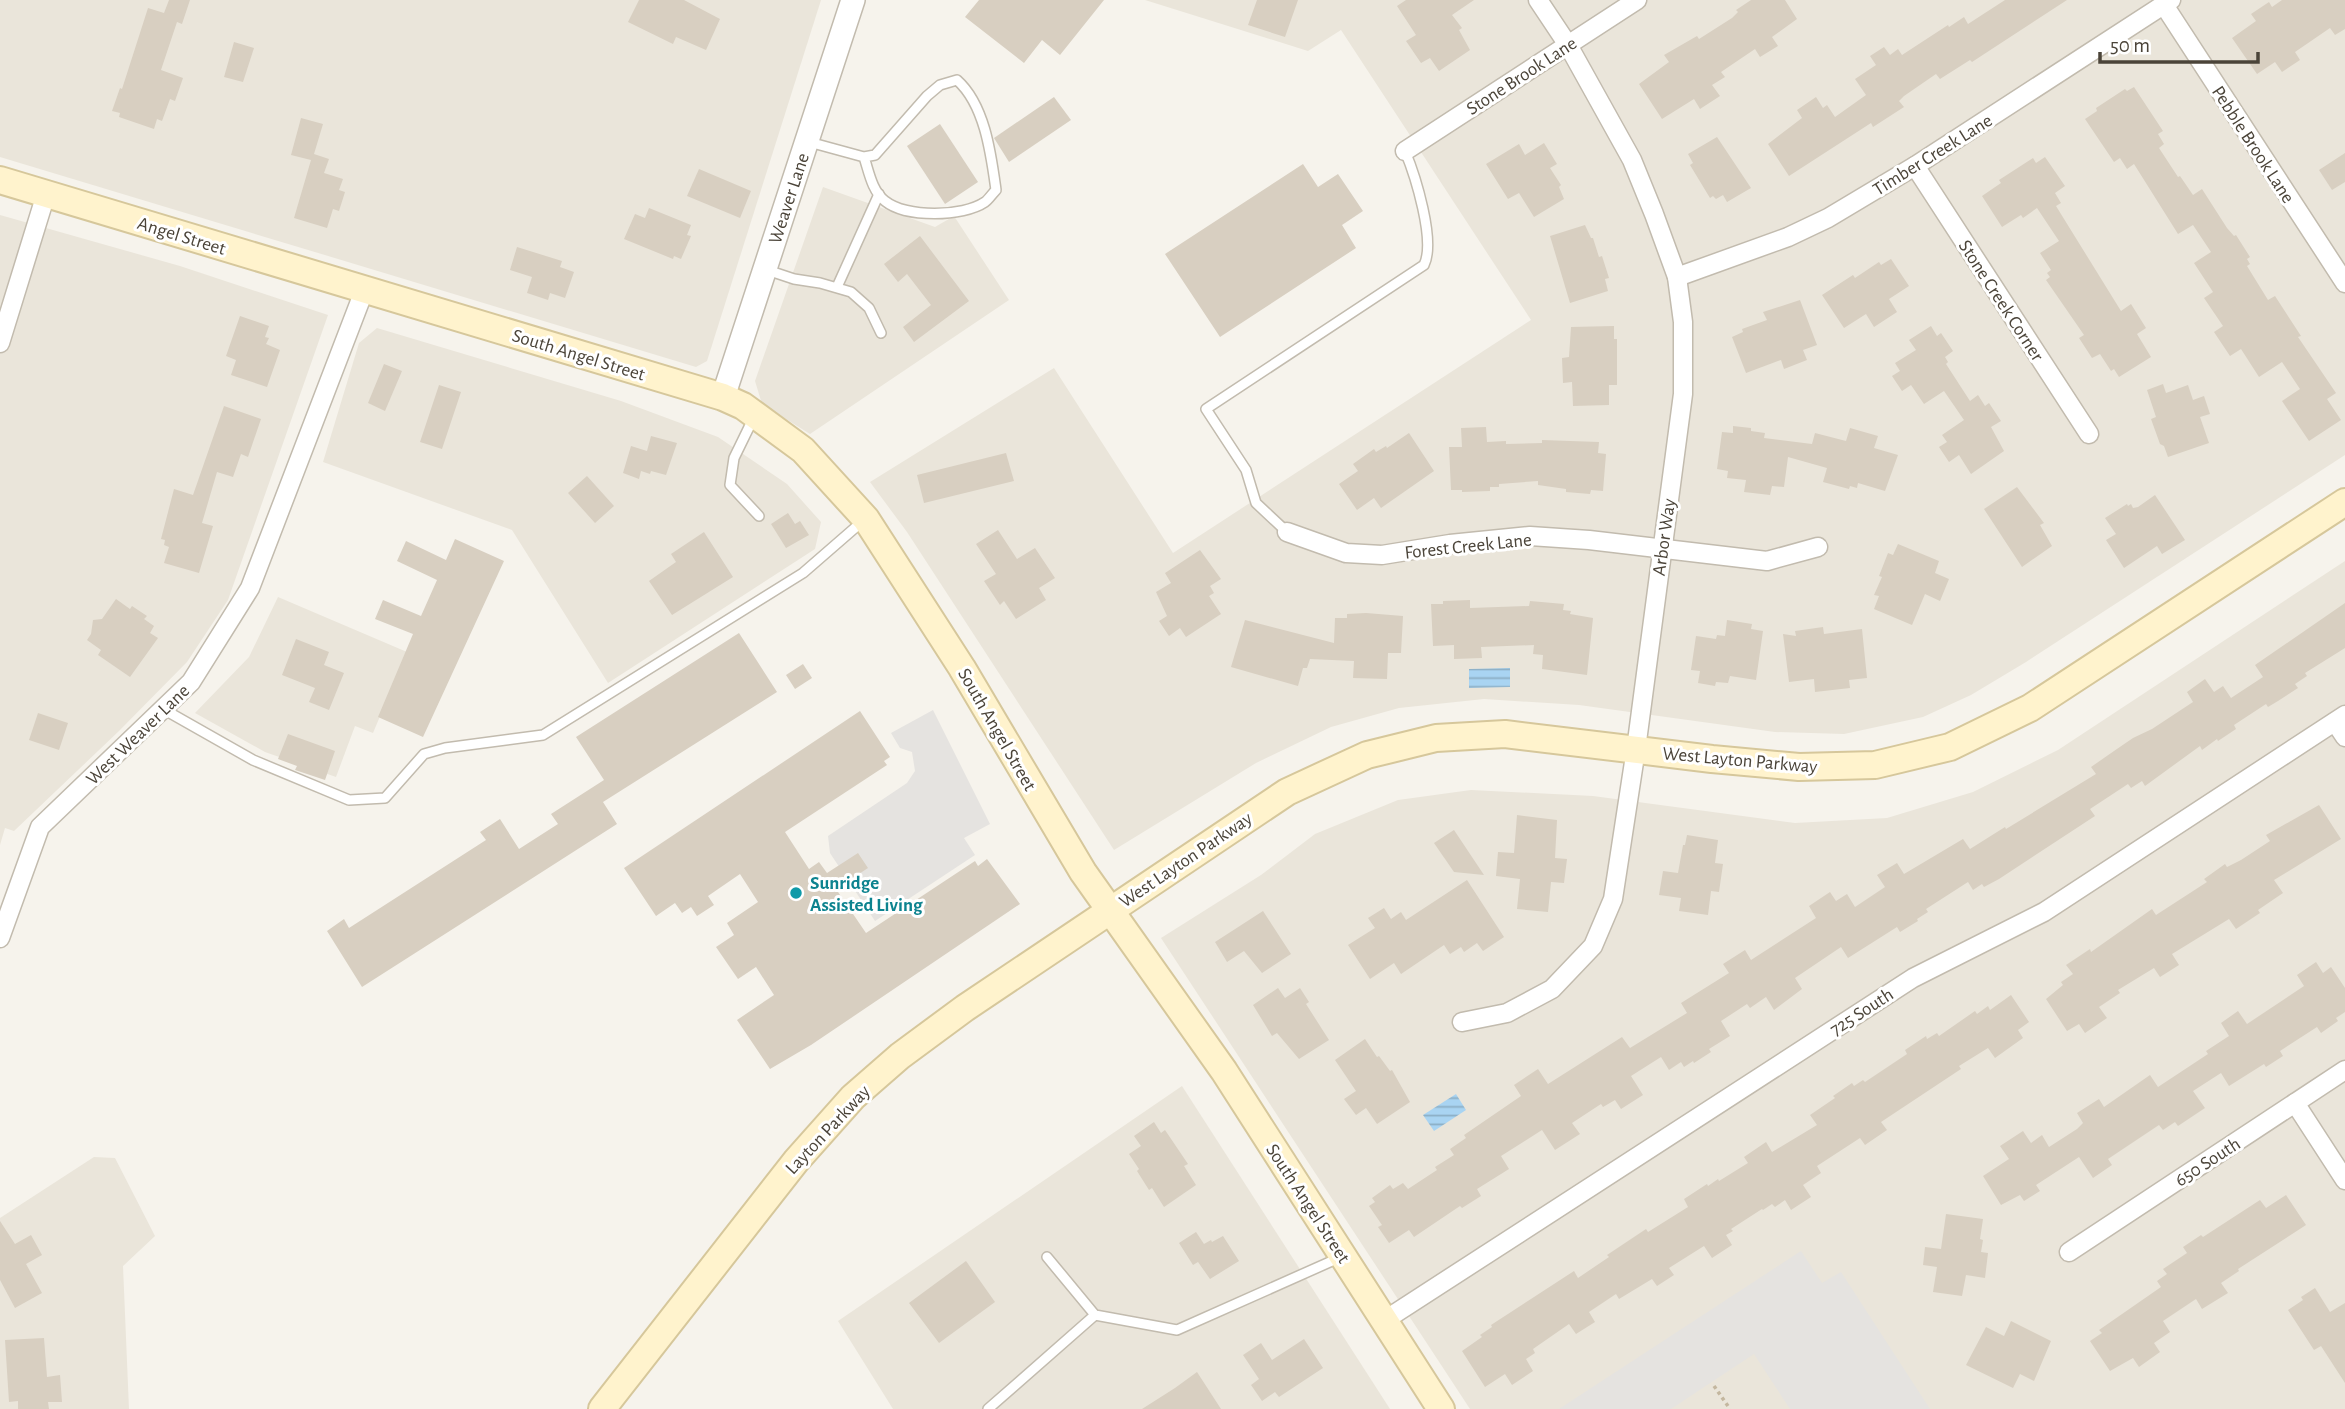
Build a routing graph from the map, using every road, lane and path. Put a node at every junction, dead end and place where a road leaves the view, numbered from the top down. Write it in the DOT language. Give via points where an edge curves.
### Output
graph roads {
  1 [pos="853,0"];
  2 [pos="1538,0"];
  3 [pos="1637,0"];
  4 [pos="2167,2"];
  5 [pos="1567,45"];
  6 [pos="807,141"];
  7 [pos="1405,151"];
  8 [pos="864,157"];
  9 [pos="1915,166"];
  10 [pos="0,180"];
  11 [pos="46,194"];
  12 [pos="879,194"];
  13 [pos="765,269"];
  14 [pos="1677,276"];
  15 [pos="2344,279"];
  16 [pos="837,287"];
  17 [pos="364,291"];
  18 [pos="881,333"];
  19 [pos="0,342"];
  20 [pos="723,397"];
  21 [pos="755,416"];
  22 [pos="2090,434"];
  23 [pos="2345,502"];
  24 [pos="759,516"];
  25 [pos="866,519"];
  26 [pos="1287,531"];
  27 [pos="1818,547"];
  28 [pos="1661,549"];
  29 [pos="163,709"];
  30 [pos="2342,725"];
  31 [pos="1636,750"];
  32 [pos="1110,909"];
  33 [pos="0,939"];
  34 [pos="1462,1023"];
  35 [pos="2345,1070"];
  36 [pos="2295,1103"];
  37 [pos="2345,1180"];
  38 [pos="2069,1252"];
  39 [pos="1343,1256"];
  40 [pos="1047,1257"];
  41 [pos="1095,1315"];
  42 [pos="1385,1320"];
  43 [pos="1714,1386"];
  44 [pos="602,1409"];
  45 [pos="988,1409"];
  46 [pos="1441,1409"];
  47 [pos="1730,1409"];
  1 -- 6 [label="street, Weaver Lane"];
  2 -- 5 [label="street, Arbor Way"];
  3 -- 5 [label="street, Stone Brook Lane"];
  4 -- 9 [label="street, Timber Creek Lane"];
  4 -- 15 [label="street, Pebble Brook Lane"];
  5 -- 7 [label="street, Stone Brook Lane"];
  5 -- 14 [label="street, Arbor Way" via="1632,160"];
  6 -- 8 [label="lane"];
  6 -- 13 [label="street, Weaver Lane"];
  7 -- 26 [label="lane" via="1416,177 1429,249 1424,265 1206,410 1246,470 1256,502"];
  8 -- 12 [label="lane"];
  8 -- 12 [label="lane" via="875,155 940,85 957,80 976,104 996,190 986,202 955,212 925,213 898,208"];
  9 -- 14 [label="street, Timber Creek Lane" via="1788,237"];
  9 -- 22 [label="street, Stone Creek Corner"];
  10 -- 11 [label="main road, Angel Street"];
  11 -- 17 [label="main road, Angel Street"];
  11 -- 19 [label="street"];
  12 -- 16 [label="lane"];
  13 -- 16 [label="lane"];
  13 -- 20 [label="street, Weaver Lane"];
  14 -- 28 [label="street, Arbor Way" via="1683,322 1683,394"];
  16 -- 18 [label="lane" via="862,300"];
  17 -- 20 [label="main road, South Angel Street"];
  17 -- 29 [label="street, West Weaver Lane" via="250,588 191,682"];
  20 -- 21 [label="main road, South Angel Street"];
  21 -- 24 [label="lane" via="734,458 730,485"];
  21 -- 25 [label="main road, South Angel Street" via="803,450"];
  23 -- 31 [label="main road, West Layton Parkway" via="2029,708 1950,747 1875,765 1799,767"];
  25 -- 29 [label="lane" via="803,573 543,735 424,754 385,797 349,800 253,760"];
  25 -- 32 [label="main road, South Angel Street"];
  26 -- 28 [label="street, Forest Creek Lane" via="1346,553 1382,555 1530,536"];
  27 -- 28 [label="street, Forest Creek Lane" via="1767,561"];
  28 -- 31 [label="street, Arbor Way"];
  29 -- 33 [label="street, West Weaver Lane" via="40,827"];
  30 -- 42 [label="street, 725 South" via="2044,912 1913,978"];
  31 -- 32 [label="main road, West Layton Parkway" via="1505,734 1436,738 1367,755 1287,792"];
  31 -- 34 [label="street, Arbor Way" via="1613,899 1593,946 1552,989 1507,1013"];
  32 -- 39 [label="main road, South Angel Street" via="1224,1071"];
  32 -- 44 [label="main road, Layton Parkway" via="965,1008 853,1097 796,1161"];
  35 -- 36 [label="street, 650 South"];
  36 -- 37 [label="street"];
  36 -- 38 [label="street, 650 South"];
  39 -- 41 [label="lane" via="1177,1330"];
  39 -- 42 [label="main road, South Angel Street"];
  40 -- 41 [label="lane"];
  41 -- 45 [label="lane"];
  42 -- 46 [label="main road, South Angel Street"];
  43 -- 47 [label="path"];
}
